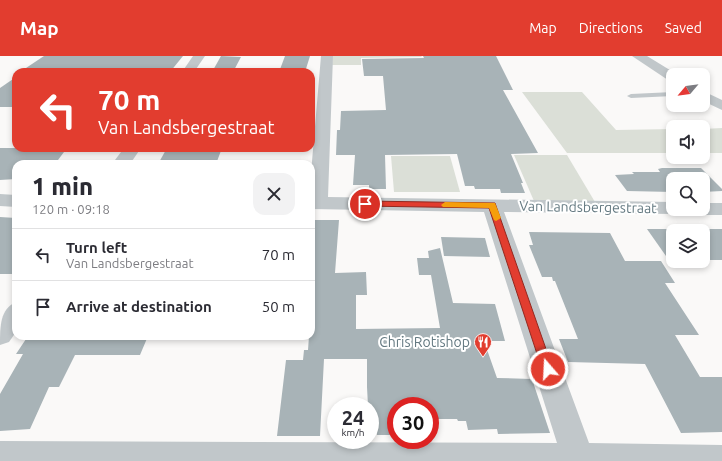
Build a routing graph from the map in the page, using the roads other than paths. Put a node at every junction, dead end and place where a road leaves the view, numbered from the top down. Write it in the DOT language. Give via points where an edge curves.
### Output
graph roads {
  1 [pos="199,56"];
  2 [pos="327,56"];
  3 [pos="638,56"];
  4 [pos="191,68"];
  5 [pos="666,73"];
  6 [pos="666,94"];
  7 [pos="631,96"];
  8 [pos="710,98"];
  9 [pos="722,106"];
  10 [pos="315,192"];
  11 [pos="0,200"];
  12 [pos="12,201"];
  13 [pos="315,203"];
  14 [pos="492,205"];
  15 [pos="666,208"];
  16 [pos="710,209"];
  17 [pos="722,209"];
  18 [pos="12,318"];
  19 [pos="0,334"];
  20 [pos="0,457"];
  21 [pos="578,460"];
  22 [pos="722,461"];
  1 -- 4 [label="street"];
  2 -- 10 [label="street"];
  3 -- 5 [label="street"];
  6 -- 7 [label="lane"];
  8 -- 9 [label="street"];
  11 -- 12 [label="street"];
  13 -- 14 [label="street, Van Landsbergestraat"];
  14 -- 15 [label="street, Van Landsbergestraat"];
  14 -- 21 [label="street"];
  16 -- 17 [label="street"];
  18 -- 19 [label="street"];
  20 -- 21 [label="street"];
  21 -- 22 [label="street"];
}
